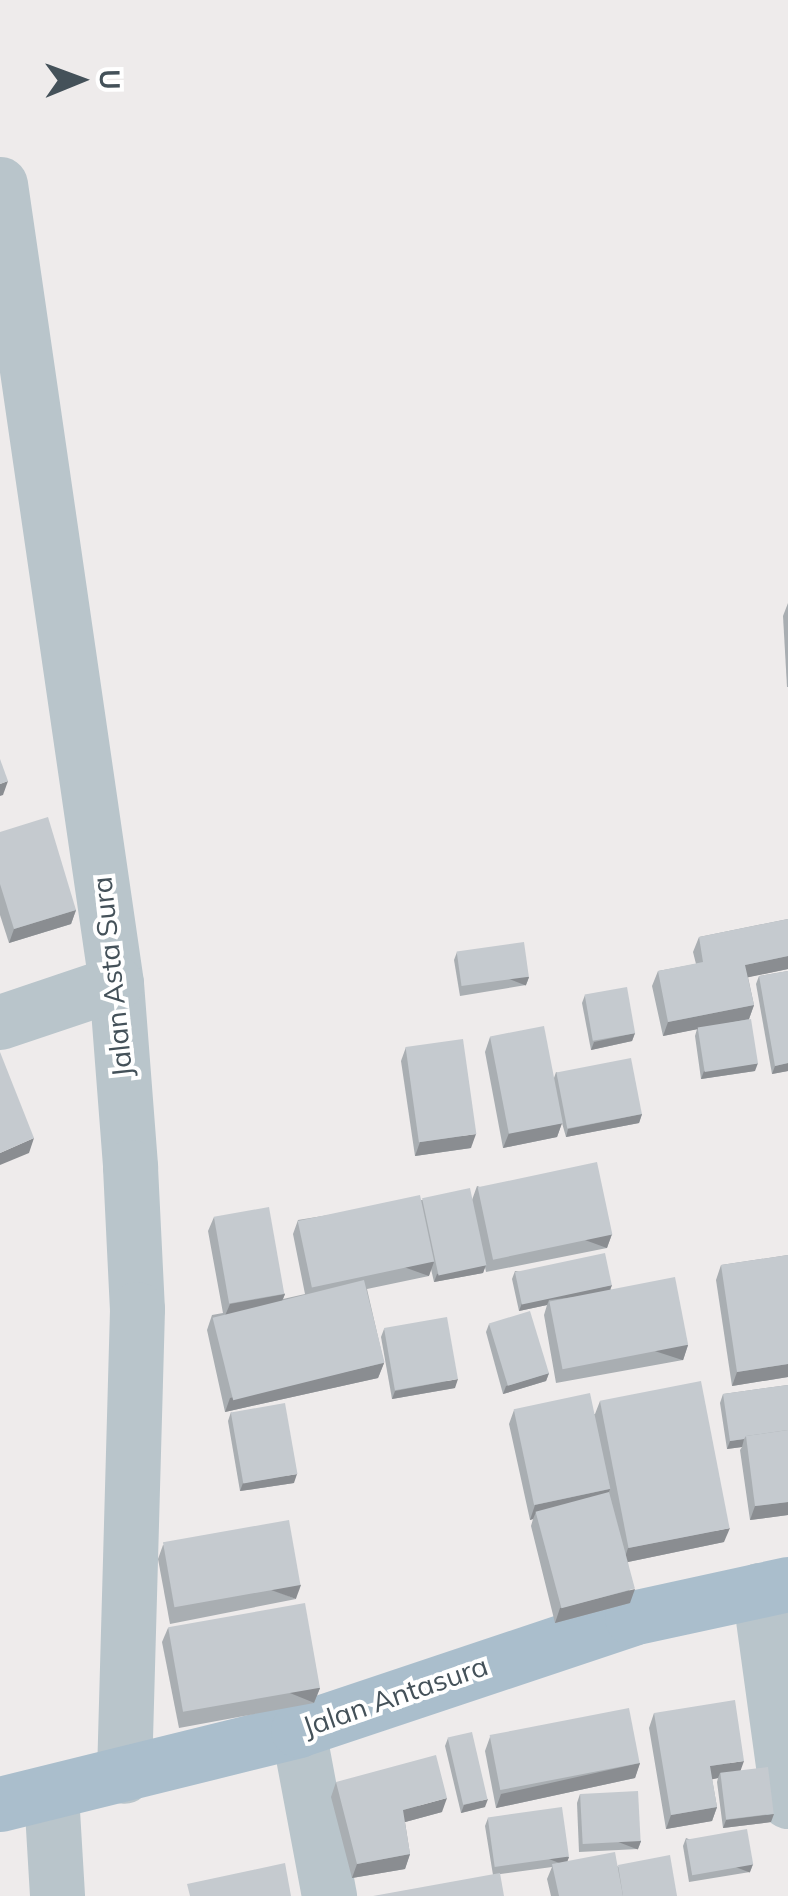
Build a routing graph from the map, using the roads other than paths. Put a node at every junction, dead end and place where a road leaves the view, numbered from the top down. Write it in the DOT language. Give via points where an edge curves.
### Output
graph roads {
  1 [pos="0,184"];
  2 [pos="116,982"];
  3 [pos="0,1022"];
  4 [pos="773,1587"];
  5 [pos="298,1730"];
  6 [pos="124,1776"];
  7 [pos="25,1799"];
  8 [pos="788,1801"];
  9 [pos="57,1896"];
  10 [pos="329,1896"];
  1 -- 2 [label="street, Jalan Asta Sura"];
  2 -- 3 [label="street"];
  2 -- 6 [label="street, Jalan Asta Sura" via="137,1309"];
  4 -- 5 [label="main road, Jalan Antasura" via="556,1640"];
  4 -- 8 [label="street"];
  5 -- 6 [label="main road, Jalan Antasura"];
  5 -- 10 [label="street"];
  6 -- 7 [label="main road, Jalan Antasura"];
  7 -- 9 [label="street"];
}
